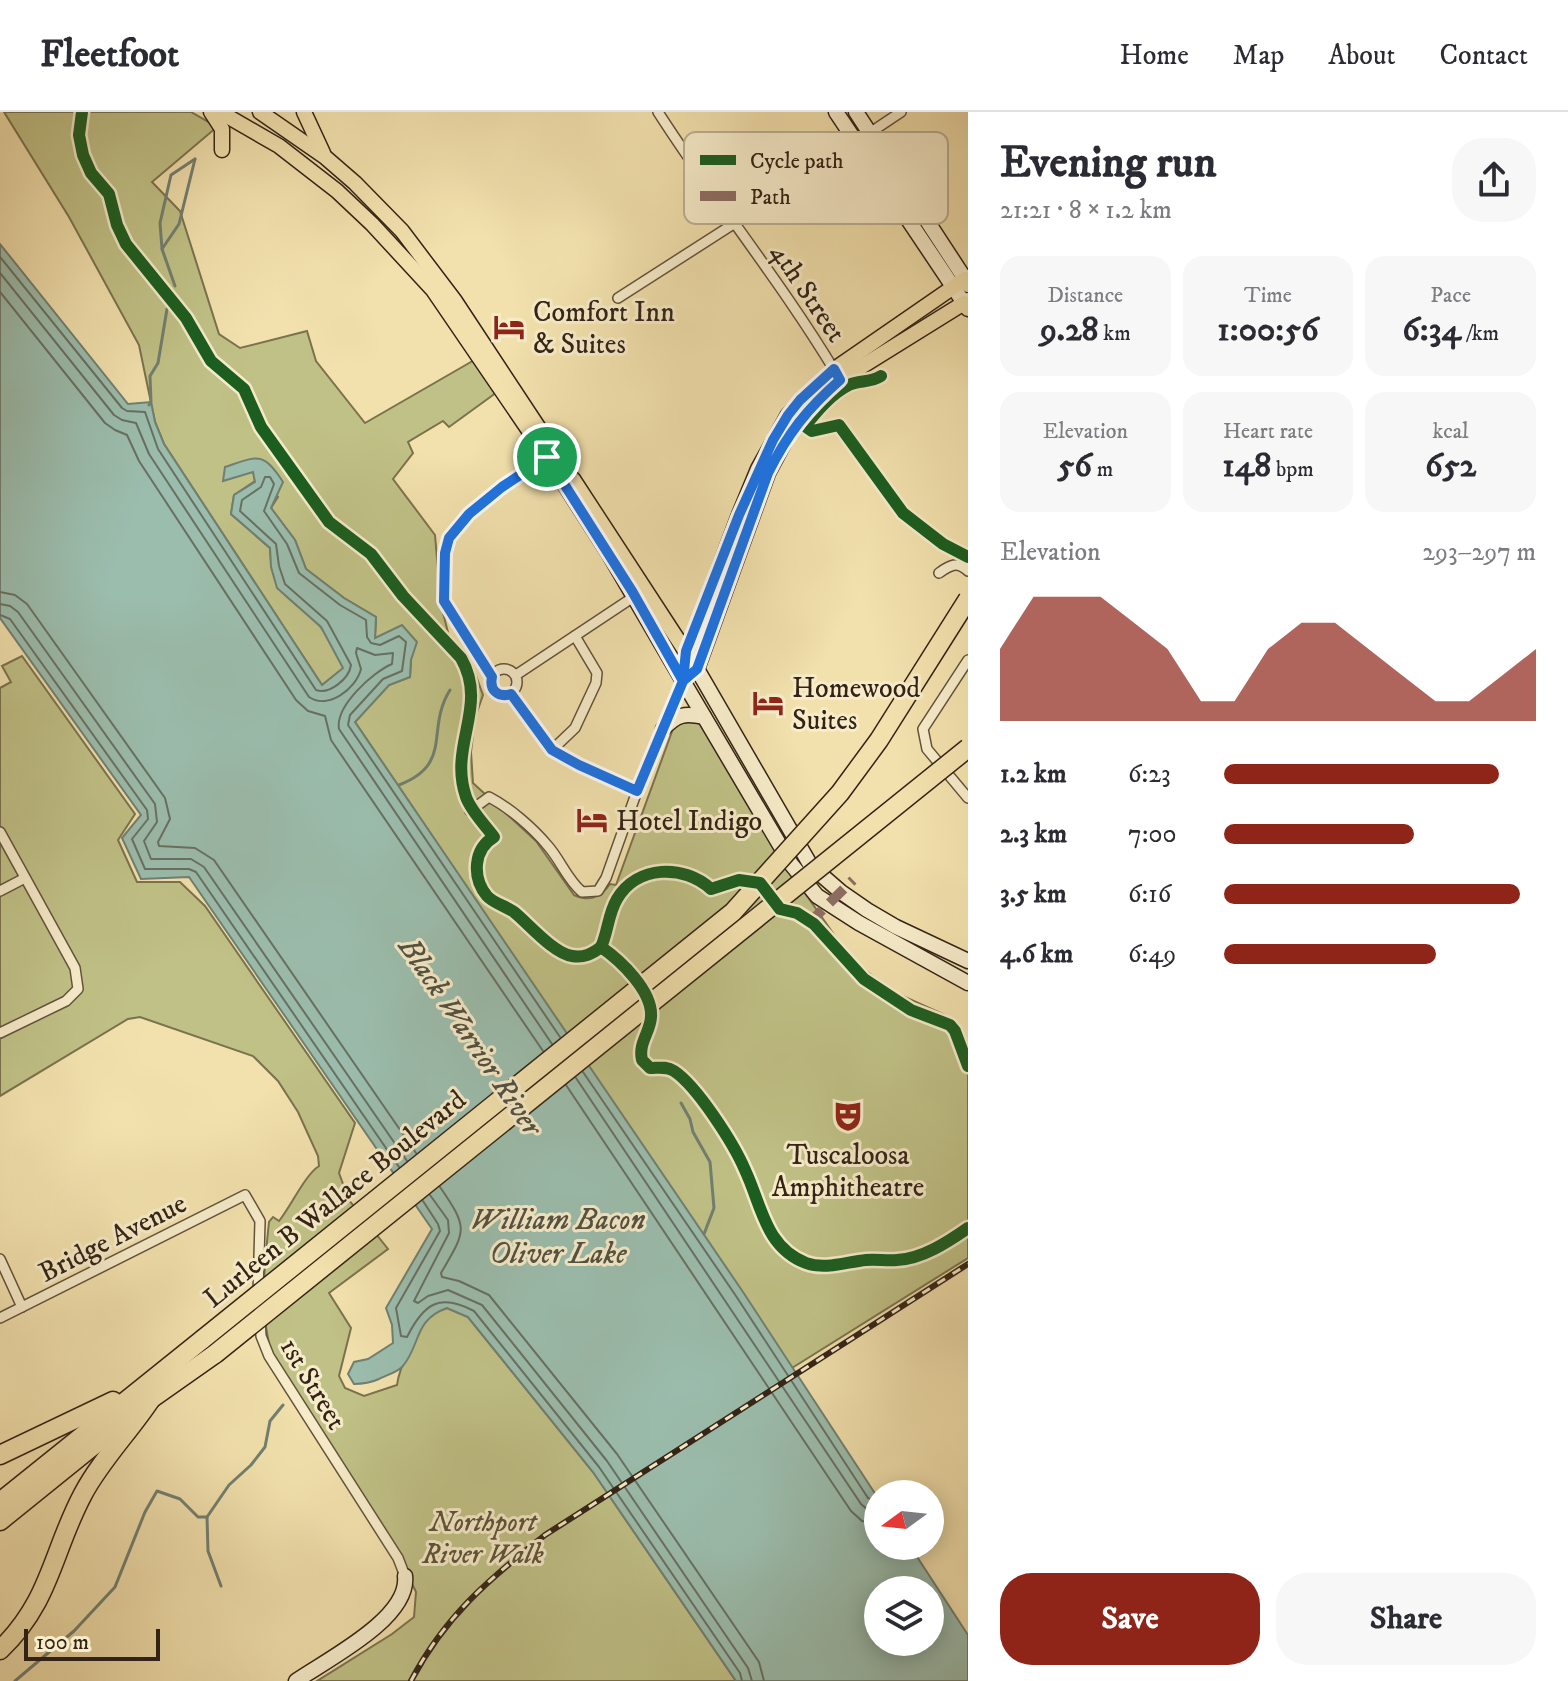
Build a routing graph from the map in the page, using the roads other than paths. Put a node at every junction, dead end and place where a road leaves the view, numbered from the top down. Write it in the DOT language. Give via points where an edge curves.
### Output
graph roads {
  1 [pos="211,112"];
  2 [pos="220,112"];
  3 [pos="258,112"];
  4 [pos="304,112"];
  5 [pos="658,112"];
  6 [pos="836,112"];
  7 [pos="856,112"];
  8 [pos="901,112"];
  9 [pos="245,127"];
  10 [pos="850,132"];
  11 [pos="868,132"];
  12 [pos="871,132"];
  13 [pos="222,150"];
  14 [pos="684,152"];
  15 [pos="325,157"];
  16 [pos="733,224"];
  17 [pos="736,224"];
  18 [pos="920,224"];
  19 [pos="927,224"];
  20 [pos="964,282"];
  21 [pos="618,298"];
  22 [pos="967,304"];
  23 [pos="837,374"];
  24 [pos="547,457"];
  25 [pos="968,571"];
  26 [pos="939,573"];
  27 [pos="635,596"];
  28 [pos="968,599"];
  29 [pos="698,619"];
  30 [pos="664,620"];
  31 [pos="575,636"];
  32 [pos="686,651"];
  33 [pos="968,660"];
  34 [pos="697,669"];
  35 [pos="516,675"];
  36 [pos="492,677"];
  37 [pos="683,681"];
  38 [pos="511,694"];
  39 [pos="704,717"];
  40 [pos="663,729"];
  41 [pos="968,748"];
  42 [pos="552,750"];
  43 [pos="637,791"];
  44 [pos="968,798"];
  45 [pos="470,811"];
  46 [pos="0,832"];
  47 [pos="25,878"];
  48 [pos="0,891"];
  49 [pos="968,961"];
  50 [pos="968,983"];
  51 [pos="0,1033"];
  52 [pos="245,1195"];
  53 [pos="0,1259"];
  54 [pos="22,1307"];
  55 [pos="0,1318"];
  56 [pos="209,1346"];
  57 [pos="147,1392"];
  58 [pos="0,1455"];
  59 [pos="0,1502"];
  60 [pos="0,1521"];
  61 [pos="405,1576"];
  62 [pos="0,1650"];
  63 [pos="296,1681"];
  1 -- 13 [label="main road" via="222,129"];
  2 -- 9 [label="main road"];
  3 -- 9 [label="main road"];
  3 -- 15 [label="main road"];
  4 -- 15 [label="main road"];
  5 -- 14 [label="street, 4th Street"];
  6 -- 10 [label="main road"];
  7 -- 11 [label="main road"];
  8 -- 12 [label="street"];
  9 -- 24 [label="main road" via="337,191 420,274"];
  15 -- 30 [label="main road" via="402,231 437,277"];
  16 -- 21 [label="street"];
  17 -- 23 [label="street, 4th Street"];
  18 -- 20 [label="main road"];
  19 -- 20 [label="main road"];
  20 -- 22 [label="main road"];
  20 -- 23 [label="main road"];
  22 -- 23 [label="main road"];
  23 -- 29 [label="main road" via="800,400 773,440"];
  23 -- 34 [label="main road" via="792,428 768,473"];
  24 -- 27 [label="main road"];
  24 -- 36 [label="street" via="469,514 449,538 445,553 444,601"];
  25 -- 26 [label="street" via="953,564"];
  27 -- 31 [label="street"];
  27 -- 37 [label="main road"];
  28 -- 56 [label="highway, Lurleen B Wallace Boulevard, bridge" via="840,793 733,912"];
  29 -- 30 [label="main road" via="677,629"];
  29 -- 32 [label="main road"];
  30 -- 32 [label="main road"];
  31 -- 35 [label="street"];
  31 -- 42 [label="street" via="597,673 596,683 575,728"];
  32 -- 34 [label="main road"];
  32 -- 37 [label="main road"];
  33 -- 44 [label="street" via="923,729 927,749"];
  34 -- 37 [label="main road"];
  34 -- 49 [label="main road" via="811,866 867,910"];
  35 -- 36 [label="street" via="504,669"];
  35 -- 38 [label="street" via="518,684"];
  36 -- 38 [label="street" via="495,692"];
  37 -- 39 [label="main road"];
  37 -- 40 [label="street"];
  38 -- 42 [label="street"];
  39 -- 40 [label="main road" via="678,715"];
  39 -- 50 [label="main road" via="791,864 817,896"];
  40 -- 43 [label="street"];
  41 -- 56 [label="highway, Lurleen B Wallace Boulevard, bridge"];
  42 -- 43 [label="street"];
  43 -- 45 [label="street" via="598,891 582,892 572,883 550,848 501,803 489,797"];
  46 -- 47 [label="street"];
  47 -- 48 [label="street"];
  47 -- 51 [label="street" via="75,968 78,989 66,1001"];
  52 -- 54 [label="street, Bridge Avenue"];
  52 -- 61 [label="street, 1st Street" via="260,1221 257,1281 261,1336 269,1356"];
  53 -- 54 [label="street"];
  54 -- 55 [label="street, Bridge Avenue"];
  56 -- 57 [label="highway, Lurleen B Wallace Boulevard"];
  57 -- 58 [label="highway"];
  57 -- 59 [label="highway, Lurleen B Wallace Boulevard"];
  57 -- 60 [label="highway, Lurleen B Wallace Boulevard"];
  57 -- 62 [label="highway" via="83,1493 38,1605"];
  61 -- 63 [label="main road" via="406,1590 386,1619"];
}
